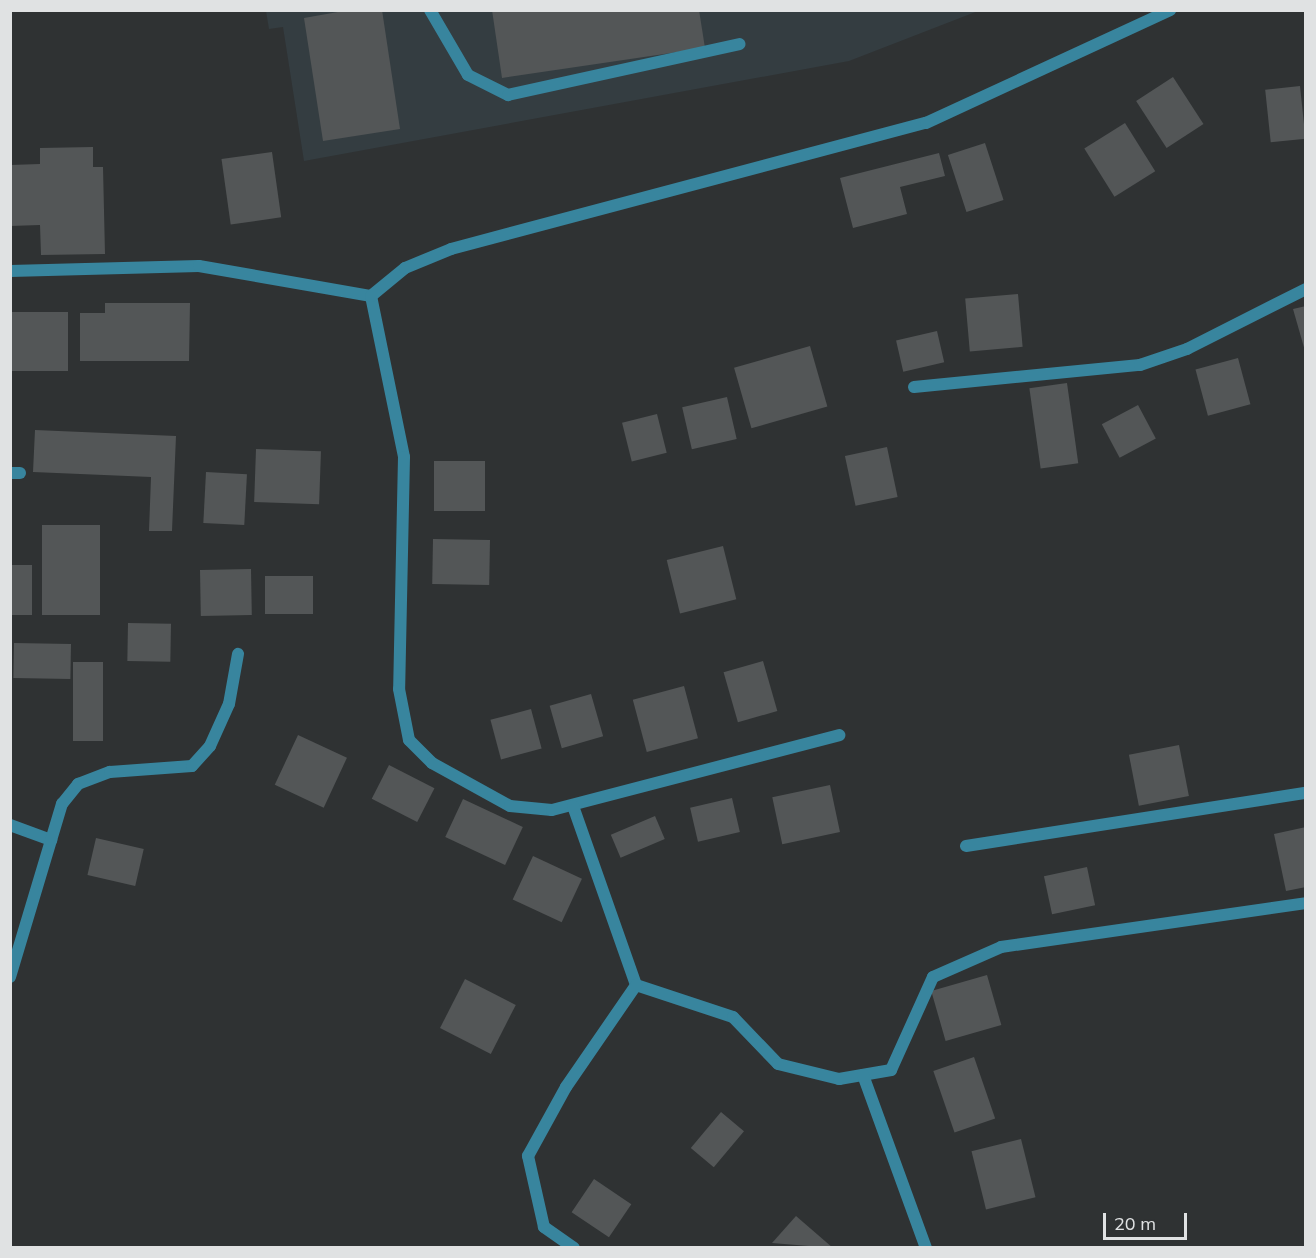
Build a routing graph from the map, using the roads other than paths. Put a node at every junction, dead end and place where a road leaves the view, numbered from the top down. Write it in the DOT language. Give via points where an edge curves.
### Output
graph roads {
  1 [pos="429,10"];
  2 [pos="1170,10"];
  3 [pos="739,44"];
  4 [pos="10,271"];
  5 [pos="1305,289"];
  6 [pos="371,296"];
  7 [pos="914,387"];
  8 [pos="238,654"];
  9 [pos="839,735"];
  10 [pos="1305,793"];
  11 [pos="573,806"];
  12 [pos="10,825"];
  13 [pos="51,840"];
  14 [pos="966,846"];
  15 [pos="1305,903"];
  16 [pos="10,977"];
  17 [pos="636,985"];
  18 [pos="863,1075"];
  19 [pos="574,1248"];
  20 [pos="926,1248"];
  1 -- 3 [label="street" via="468,75 508,94"];
  2 -- 6 [label="street" via="926,123 451,249 405,268"];
  4 -- 6 [label="street" via="199,266"];
  5 -- 7 [label="street" via="1187,349 1140,365"];
  6 -- 11 [label="street" via="404,457 399,689 409,740 432,763 510,806"];
  8 -- 13 [label="street" via="229,704 210,747 192,766 111,772 78,784 62,804"];
  9 -- 11 [label="street"];
  10 -- 14 [label="street"];
  11 -- 17 [label="street"];
  12 -- 13 [label="street"];
  13 -- 16 [label="street"];
  15 -- 18 [label="street" via="1001,948 933,977 891,1070"];
  17 -- 18 [label="street" via="733,1017 778,1064 839,1079"];
  17 -- 19 [label="street" via="528,1155 544,1227"];
  18 -- 20 [label="street"];
}
